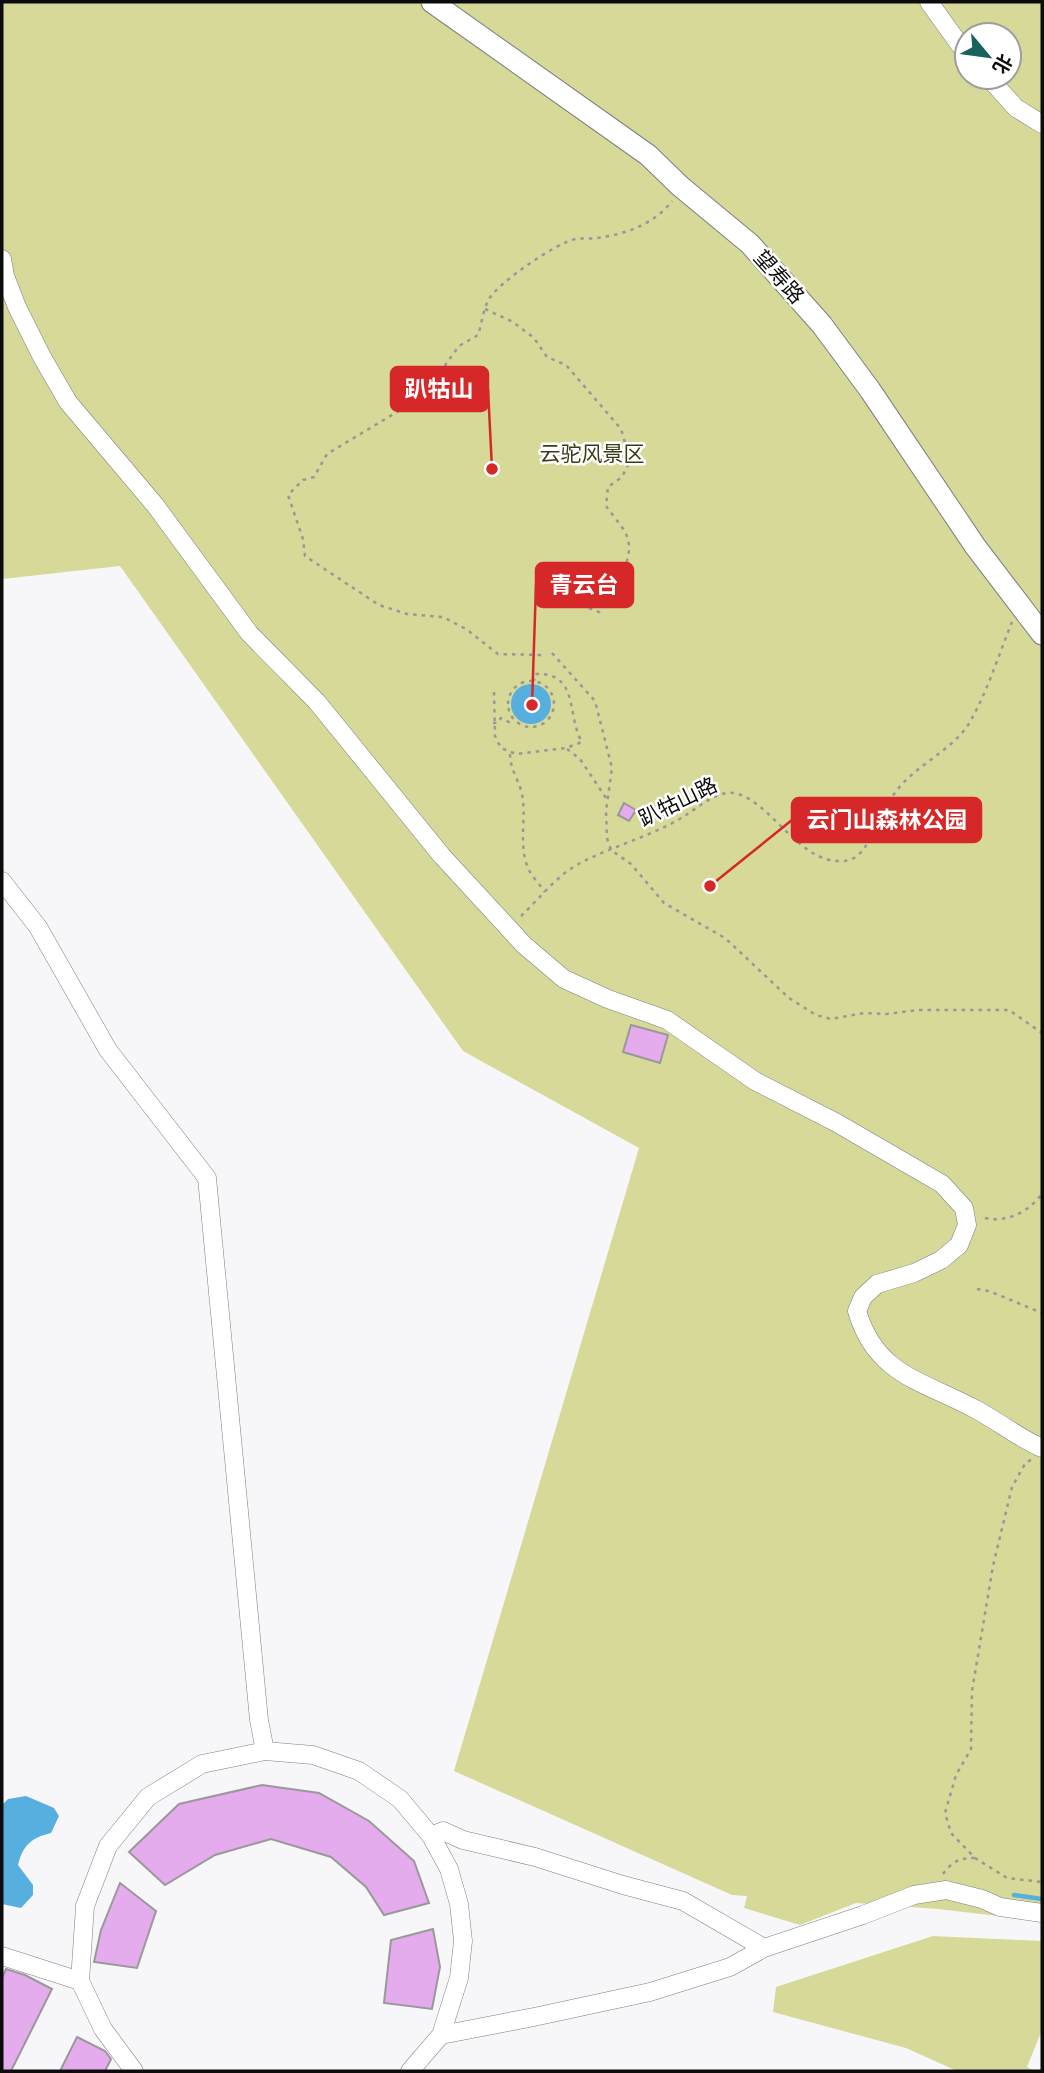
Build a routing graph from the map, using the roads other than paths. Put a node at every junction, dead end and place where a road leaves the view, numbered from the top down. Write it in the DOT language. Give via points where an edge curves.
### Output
graph roads {
  1 [pos="432,2"];
  2 [pos="929,2"];
  3 [pos="953,35"];
  4 [pos="1001,91"];
  5 [pos="1042,124"];
  6 [pos="2,259"];
  7 [pos="1042,634"];
  8 [pos="2,881"];
  9 [pos="1038,1453"];
  10 [pos="265,1751"];
  11 [pos="431,1836"];
  12 [pos="1042,1913"];
  13 [pos="764,1948"];
  14 [pos="2,1956"];
  15 [pos="80,1981"];
  16 [pos="441,2035"];
  17 [pos="134,2071"];
  18 [pos="410,2071"];
  1 -- 7 [label="street, 望寿路" via="648,155 750,244 822,324 975,546"];
  2 -- 3 [label="street"];
  4 -- 5 [label="street" via="1016,108"];
  6 -- 9 [label="street" via="17,307 68,402 155,505 249,633 317,702 424,835 524,945 564,979 667,1020 755,1081 942,1184 964,1208 967,1225 959,1245 914,1273 877,1284 863,1297 857,1311 863,1331 897,1371 973,1407"];
  8 -- 10 [label="street" via="38,927 108,1049 207,1178"];
  10 -- 11 [label="street" via="313,1755 359,1771 400,1799"];
  10 -- 15 [label="street" via="202,1764 148,1797 107,1846 85,1906"];
  11 -- 13 [label="street" via="443,1831 683,1901"];
  11 -- 16 [label="street" via="449,1869 463,1941 459,1978"];
  12 -- 13 [label="street" via="1000,1907 946,1890 914,1895"];
  13 -- 16 [label="street" via="730,1967 650,1992"];
  14 -- 15 [label="street"];
  15 -- 17 [label="street" via="103,2029"];
  16 -- 18 [label="street"];
}
